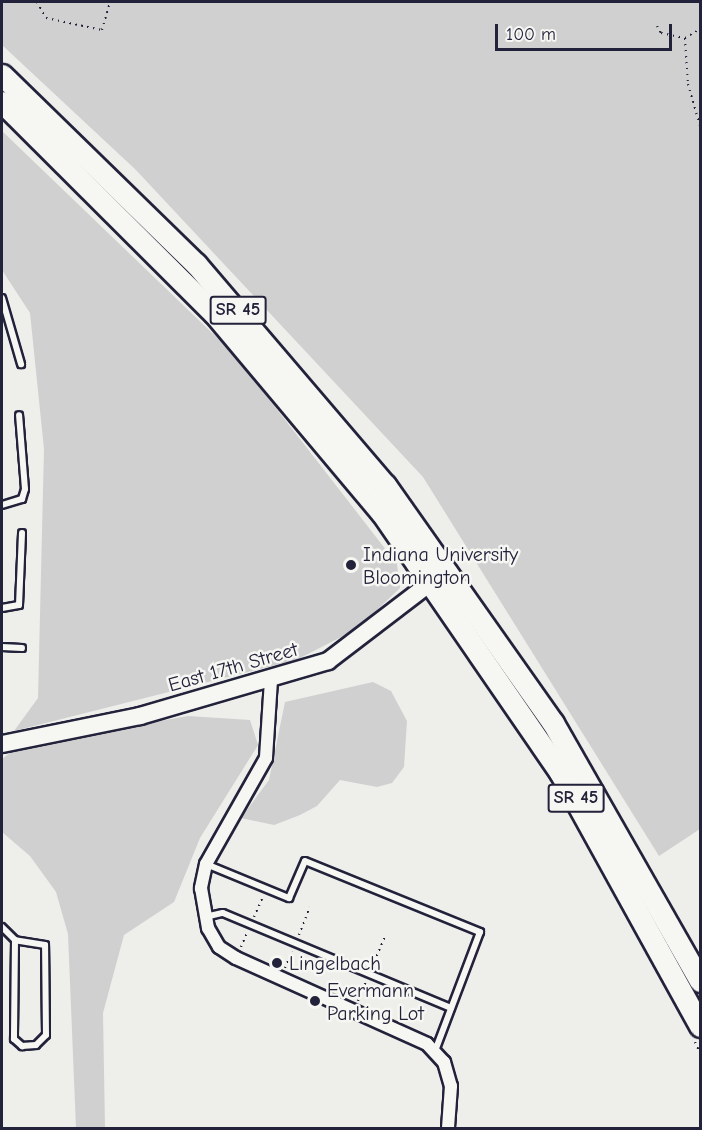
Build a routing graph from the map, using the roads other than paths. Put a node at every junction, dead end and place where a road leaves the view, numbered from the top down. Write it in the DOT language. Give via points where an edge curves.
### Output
graph roads {
  1 [pos="2,75"];
  2 [pos="2,102"];
  3 [pos="2,298"];
  4 [pos="21,364"];
  5 [pos="20,415"];
  6 [pos="2,505"];
  7 [pos="22,532"];
  8 [pos="440,575"];
  9 [pos="2,608"];
  10 [pos="2,647"];
  11 [pos="22,648"];
  12 [pos="272,680"];
  13 [pos="2,744"];
  14 [pos="206,864"];
  15 [pos="205,917"];
  16 [pos="2,927"];
  17 [pos="15,940"];
  18 [pos="700,981"];
  19 [pos="451,1008"];
  20 [pos="696,1030"];
  21 [pos="434,1052"];
  22 [pos="448,1128"];
  1 -- 8 [label="highway, SR 45" via="125,192 245,318 350,441"];
  2 -- 8 [label="highway, SR 45" via="120,215 244,346"];
  3 -- 4 [label="lane"];
  5 -- 6 [label="lane" via="25,489 22,499"];
  7 -- 9 [label="lane" via="19,605"];
  8 -- 12 [label="main road, East 17th Street" via="346,652"];
  8 -- 18 [label="highway, SR 45" via="567,746"];
  8 -- 20 [label="highway, SR 45" via="579,804"];
  10 -- 11 [label="lane"];
  12 -- 13 [label="main road, East 17th Street" via="140,716"];
  12 -- 14 [label="street" via="266,759"];
  14 -- 15 [label="street" via="201,888"];
  14 -- 19 [label="lane" via="289,898 305,861 480,932"];
  15 -- 19 [label="lane" via="223,913"];
  15 -- 21 [label="street" via="219,947 236,958 403,1029"];
  16 -- 17 [label="lane"];
  17 -- 17 [label="lane" via="45,945 46,1035 36,1046 22,1046 14,1039"];
  19 -- 21 [label="lane"];
  21 -- 22 [label="street" via="451,1086"];
}
